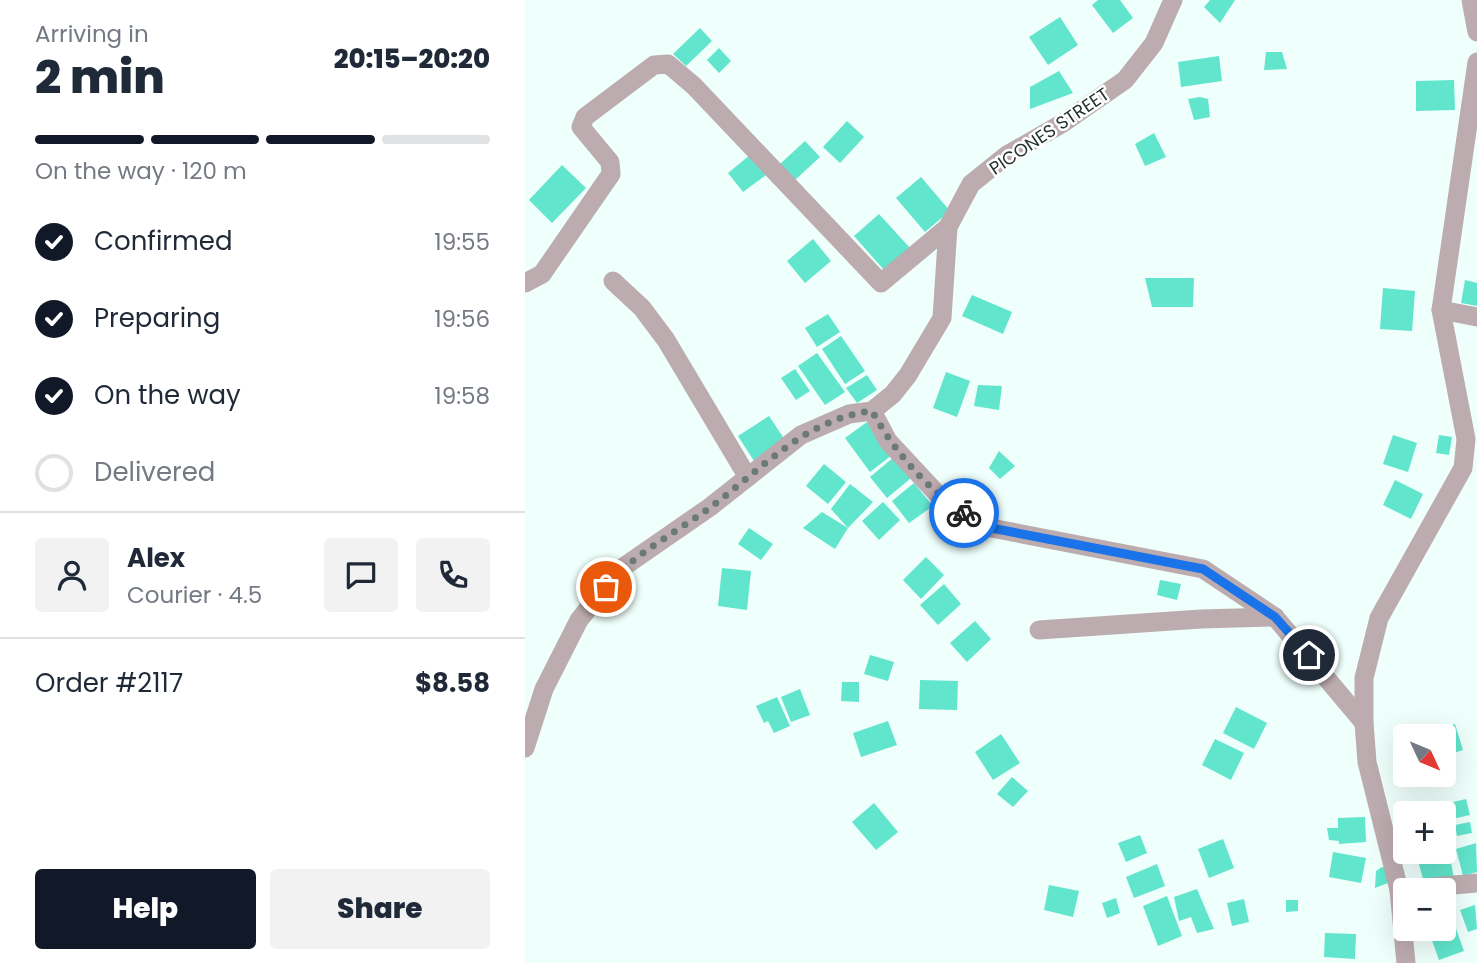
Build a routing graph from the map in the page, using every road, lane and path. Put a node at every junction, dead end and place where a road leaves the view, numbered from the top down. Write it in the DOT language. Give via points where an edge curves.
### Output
graph roads {
  1 [pos="1173,0"];
  2 [pos="1471,0"];
  3 [pos="1477,32"];
  4 [pos="1477,62"];
  5 [pos="1469,170"];
  6 [pos="948,227"];
  7 [pos="613,281"];
  8 [pos="525,283"];
  9 [pos="1441,310"];
  10 [pos="1477,317"];
  11 [pos="872,411"];
  12 [pos="747,476"];
  13 [pos="1275,617"];
  14 [pos="1039,630"];
  15 [pos="1363,723"];
  16 [pos="525,748"];
  17 [pos="1396,878"];
  18 [pos="1477,883"];
  19 [pos="1456,885"];
  20 [pos="1404,941"];
  21 [pos="1406,963"];
  1 -- 6 [label="street, PICONES STREET" via="1154,43 1125,80 1007,155 971,184"];
  2 -- 3 [label="street"];
  4 -- 5 [label="street"];
  5 -- 9 [label="street"];
  6 -- 8 [label="street" via="881,283 694,86 668,64 654,65 585,117 581,127 610,162 611,174 543,274"];
  6 -- 11 [label="street, PICONES STREET" via="941,318 908,375"];
  7 -- 12 [label="street" via="642,308 666,340"];
  9 -- 10 [label="street"];
  9 -- 15 [label="street" via="1467,439 1463,468 1379,618 1364,678"];
  11 -- 12 [label="street, PICONES STREET" via="849,414 801,435"];
  11 -- 13 [label="street" via="888,441 942,499 986,527 1203,569"];
  12 -- 16 [label="street, PICONES STREET" via="619,570 579,620 544,689"];
  13 -- 14 [label="street"];
  13 -- 15 [label="street"];
  15 -- 17 [label="street" via="1367,762"];
  18 -- 19 [label="street"];
  20 -- 21 [label="street"];
}
